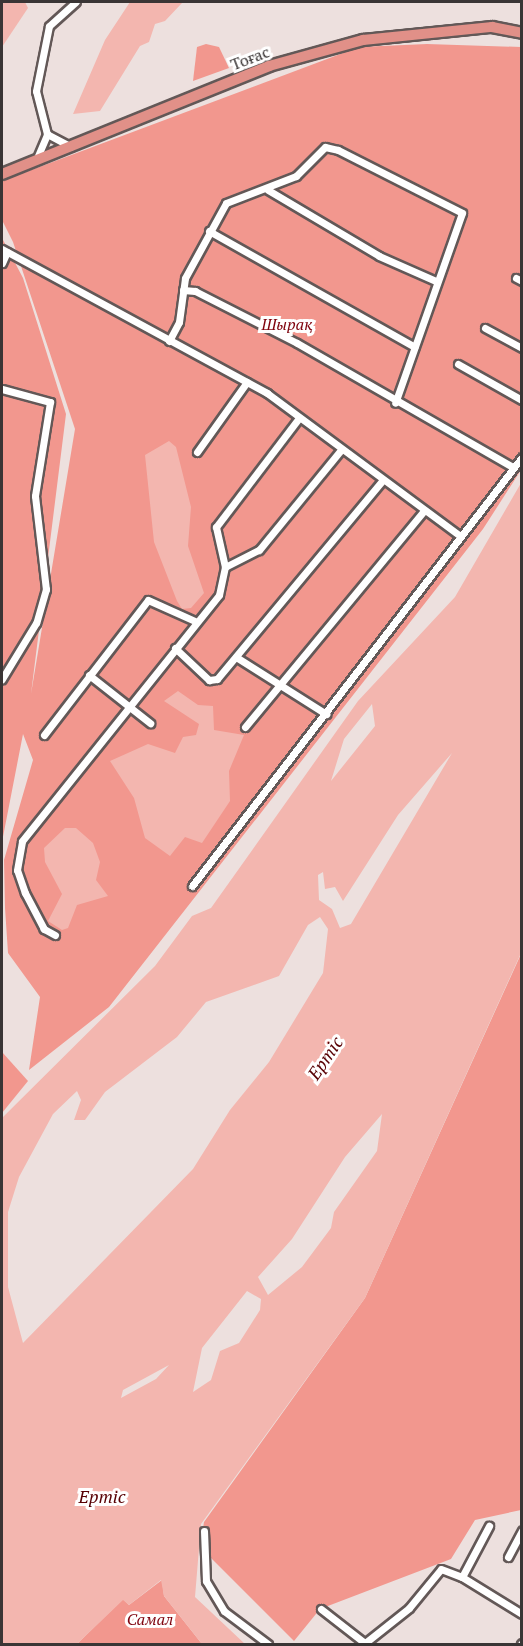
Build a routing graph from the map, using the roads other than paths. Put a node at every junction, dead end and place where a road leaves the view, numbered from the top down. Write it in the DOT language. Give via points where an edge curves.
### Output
graph roads {
  1 [pos="76,2"];
  2 [pos="522,33"];
  3 [pos="47,134"];
  4 [pos="72,147"];
  5 [pos="36,161"];
  6 [pos="2,174"];
  7 [pos="268,190"];
  8 [pos="209,231"];
  9 [pos="4,250"];
  10 [pos="2,263"];
  11 [pos="436,282"];
  12 [pos="183,290"];
  13 [pos="485,328"];
  14 [pos="169,341"];
  15 [pos="415,348"];
  16 [pos="522,348"];
  17 [pos="458,363"];
  18 [pos="247,382"];
  19 [pos="2,389"];
  20 [pos="522,400"];
  21 [pos="395,402"];
  22 [pos="299,418"];
  23 [pos="340,451"];
  24 [pos="197,452"];
  25 [pos="522,457"];
  26 [pos="514,468"];
  27 [pos="382,481"];
  28 [pos="424,511"];
  29 [pos="460,536"];
  30 [pos="225,567"];
  31 [pos="195,621"];
  32 [pos="175,648"];
  33 [pos="236,657"];
  34 [pos="89,675"];
  35 [pos="2,679"];
  36 [pos="280,688"];
  37 [pos="131,708"];
  38 [pos="326,714"];
  39 [pos="150,723"];
  40 [pos="245,726"];
  41 [pos="44,735"];
  42 [pos="192,886"];
  43 [pos="55,935"];
  44 [pos="489,1526"];
  45 [pos="522,1530"];
  46 [pos="204,1532"];
  47 [pos="508,1557"];
  48 [pos="462,1577"];
  49 [pos="321,1609"];
  50 [pos="522,1614"];
  51 [pos="268,1644"];
  52 [pos="365,1644"];
  1 -- 3 [label="street" via="47,34 36,92"];
  2 -- 4 [label="highway, Тоғас" via="492,27 363,40 269,66"];
  3 -- 4 [label="street"];
  3 -- 5 [label="street"];
  4 -- 5 [label="highway, Тоғас"];
  5 -- 6 [label="highway, Тоғас"];
  7 -- 8 [label="street" via="226,203"];
  7 -- 11 [label="street" via="379,256"];
  7 -- 11 [label="street" via="296,176 325,147 462,213"];
  8 -- 12 [label="street"];
  8 -- 15 [label="street"];
  9 -- 10 [label="street"];
  9 -- 14 [label="street"];
  11 -- 15 [label="street"];
  12 -- 14 [label="street" via="179,322"];
  12 -- 21 [label="street" via="195,291 297,343"];
  13 -- 16 [label="street"];
  14 -- 18 [label="street"];
  15 -- 21 [label="street"];
  17 -- 20 [label="street"];
  18 -- 22 [label="street"];
  18 -- 24 [label="street"];
  19 -- 35 [label="street" via="50,402 35,496 46,589 36,623"];
  21 -- 26 [label="street"];
  22 -- 23 [label="street"];
  22 -- 30 [label="street" via="216,527"];
  23 -- 27 [label="street"];
  23 -- 30 [label="street" via="259,550"];
  25 -- 26 [label="street"];
  26 -- 29 [label="street"];
  27 -- 28 [label="street"];
  27 -- 33 [label="street"];
  28 -- 29 [label="street"];
  28 -- 36 [label="street"];
  29 -- 38 [label="street"];
  30 -- 31 [label="street" via="219,595"];
  31 -- 32 [label="street"];
  31 -- 34 [label="street" via="148,600"];
  32 -- 33 [label="street" via="213,682"];
  32 -- 37 [label="street"];
  33 -- 36 [label="street"];
  34 -- 37 [label="street"];
  34 -- 41 [label="street"];
  36 -- 38 [label="street"];
  36 -- 40 [label="street"];
  37 -- 39 [label="street"];
  37 -- 43 [label="street" via="22,841 17,870 44,929"];
  38 -- 42 [label="street"];
  44 -- 48 [label="street"];
  45 -- 47 [label="street"];
  46 -- 51 [label="street" via="206,1581 224,1611"];
  48 -- 50 [label="street"];
  48 -- 52 [label="street" via="441,1569 414,1603"];
  49 -- 52 [label="street"];
}
